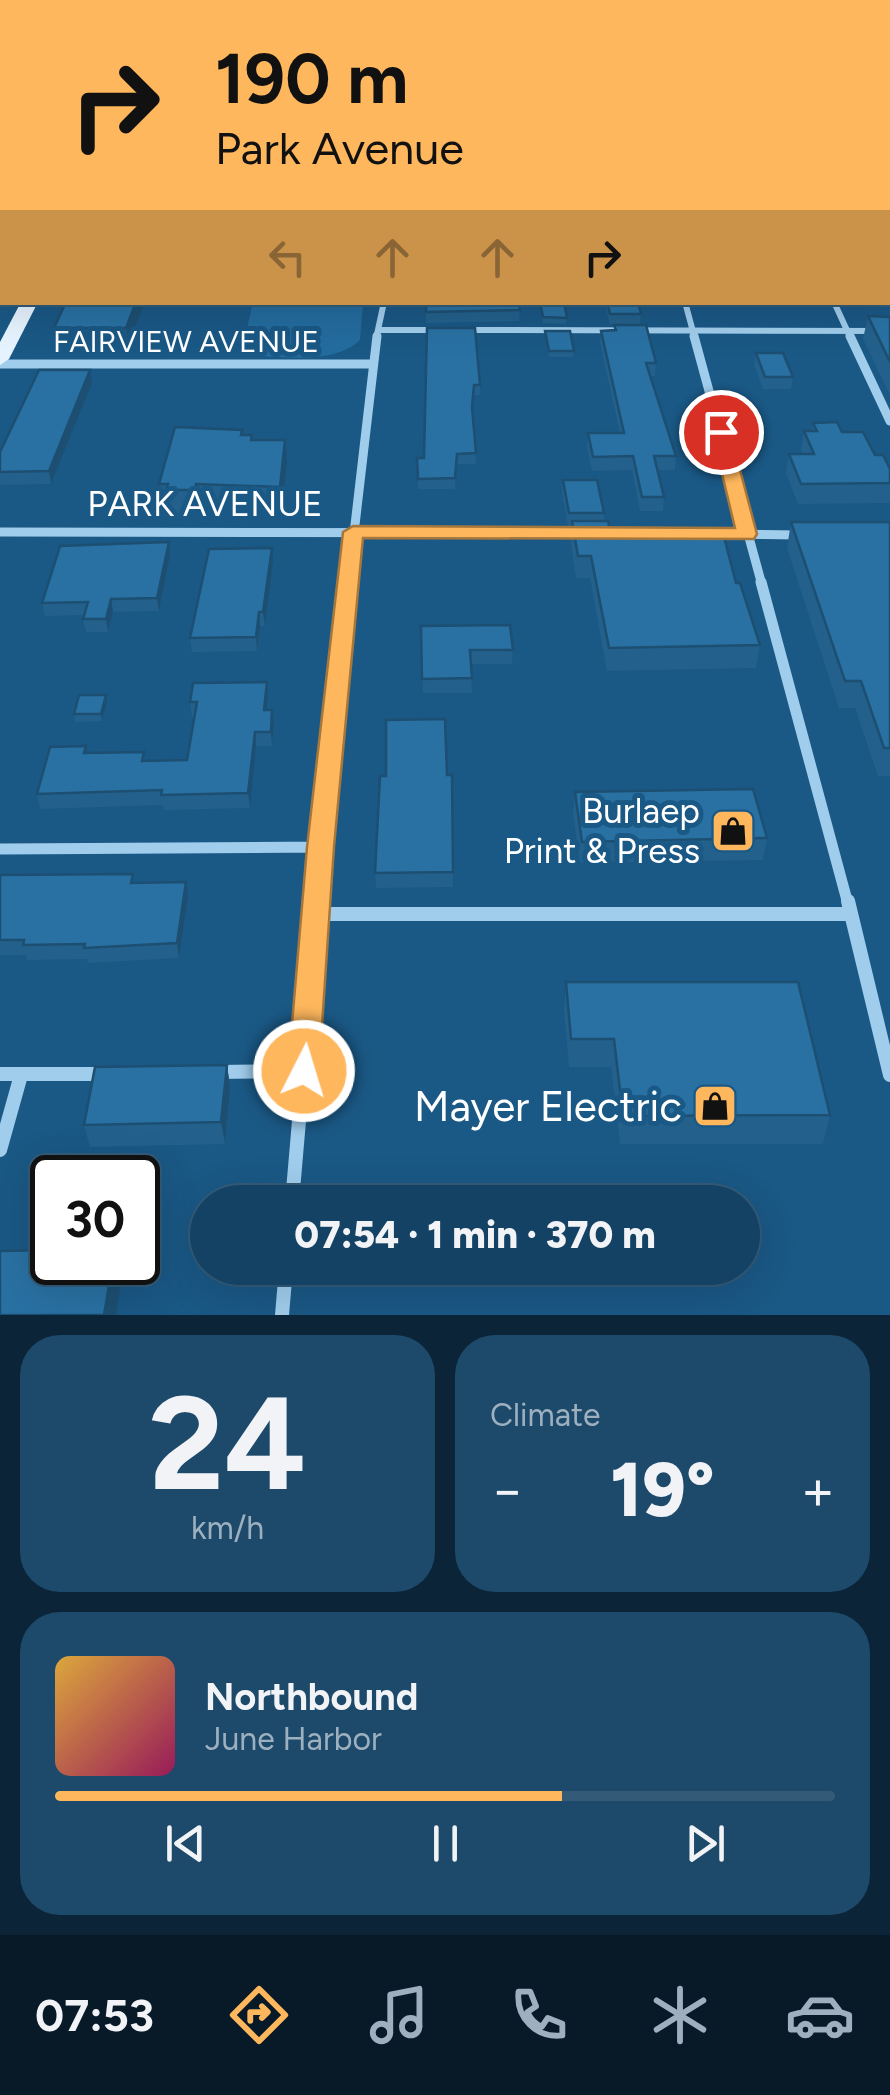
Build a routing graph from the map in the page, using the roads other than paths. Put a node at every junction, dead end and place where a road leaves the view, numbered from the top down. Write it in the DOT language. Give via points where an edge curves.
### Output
graph roads {
  1 [pos="28,305"];
  2 [pos="384,305"];
  3 [pos="685,305"];
  4 [pos="835,305"];
  5 [pos="381,330"];
  6 [pos="694,330"];
  7 [pos="848,331"];
  8 [pos="890,331"];
  9 [pos="0,362"];
  10 [pos="371,364"];
  11 [pos="890,421"];
  12 [pos="0,532"];
  13 [pos="353,532"];
  14 [pos="598,533"];
  15 [pos="690,534"];
  16 [pos="747,534"];
  17 [pos="811,535"];
  18 [pos="320,847"];
  19 [pos="0,849"];
  20 [pos="317,914"];
  21 [pos="851,914"];
  22 [pos="304,1071"];
  23 [pos="198,1072"];
  24 [pos="0,1074"];
  25 [pos="120,1074"];
  26 [pos="21,1075"];
  27 [pos="890,1075"];
  28 [pos="0,1150"];
  29 [pos="294,1185"];
  30 [pos="285,1285"];
  31 [pos="282,1315"];
  1 -- 9 [label="main road"];
  2 -- 5 [label="street"];
  3 -- 6 [label="street"];
  4 -- 7 [label="street"];
  5 -- 6 [label="street"];
  5 -- 10 [label="street"];
  6 -- 7 [label="street"];
  6 -- 16 [label="street"];
  7 -- 8 [label="street"];
  7 -- 11 [label="street"];
  9 -- 10 [label="street, FAIRVIEW AVENUE"];
  10 -- 13 [label="street"];
  12 -- 13 [label="street, PARK AVENUE"];
  13 -- 14 [label="street, PARK AVENUE"];
  13 -- 18 [label="street"];
  15 -- 16 [label="street"];
  16 -- 17 [label="street"];
  16 -- 21 [label="street"];
  18 -- 19 [label="street"];
  18 -- 20 [label="street"];
  20 -- 21 [label="street"];
  20 -- 22 [label="street"];
  21 -- 27 [label="street"];
  22 -- 23 [label="street"];
  22 -- 29 [label="street"];
  24 -- 26 [label="street"];
  25 -- 26 [label="street"];
  26 -- 28 [label="street"];
  30 -- 31 [label="street"];
}
